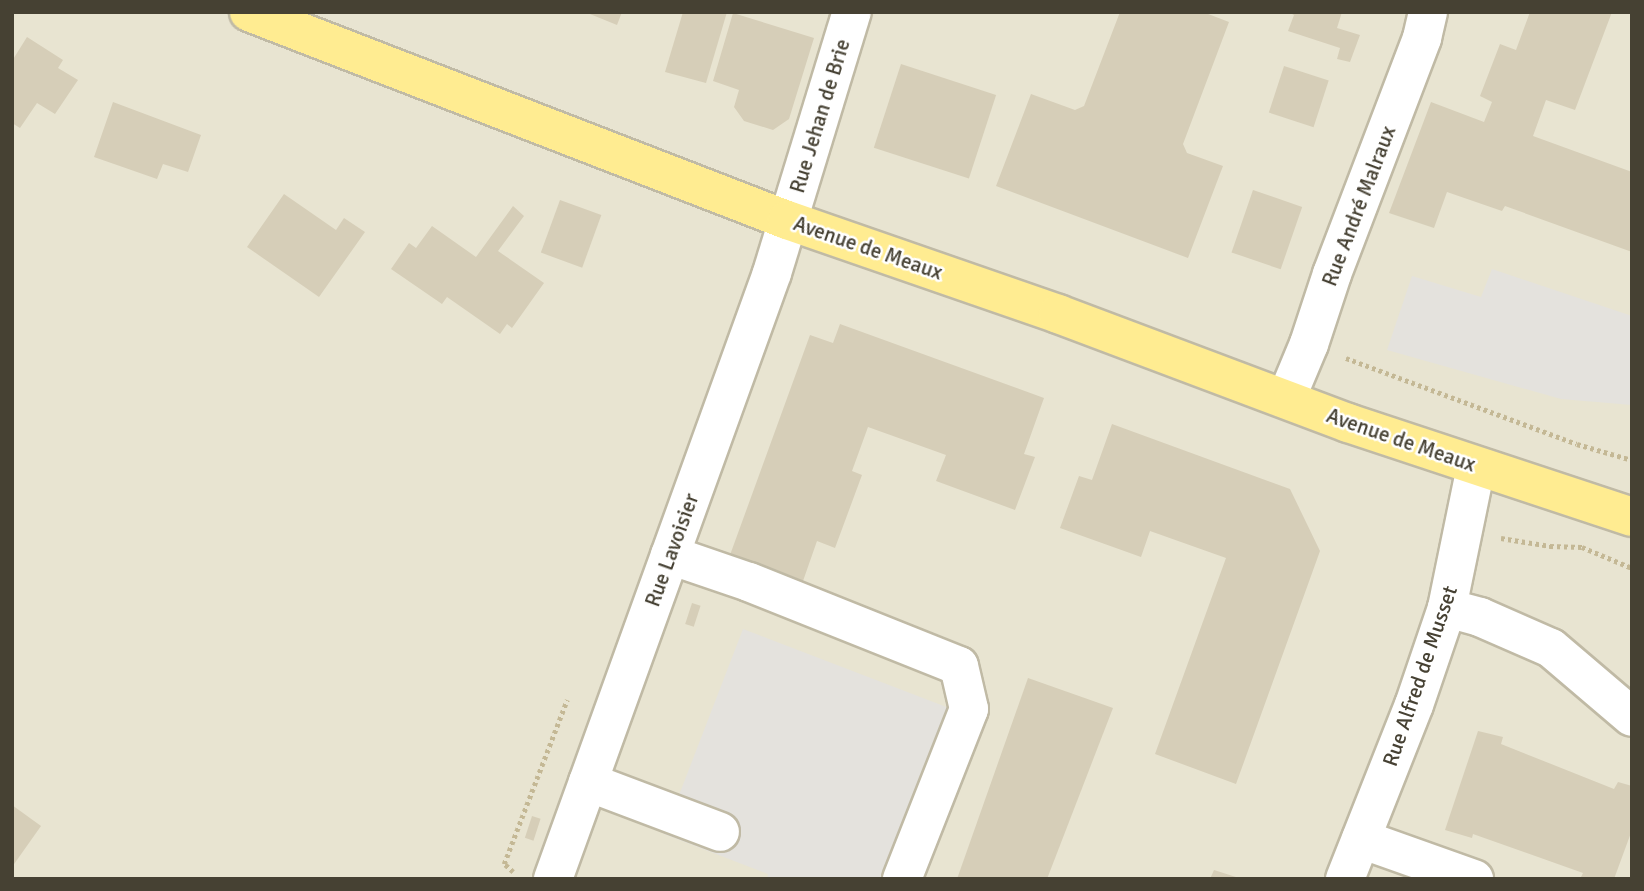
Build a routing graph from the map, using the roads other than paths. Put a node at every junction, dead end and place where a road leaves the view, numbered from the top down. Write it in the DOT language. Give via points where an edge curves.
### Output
graph roads {
  1 [pos="249,12"];
  2 [pos="852,12"];
  3 [pos="1428,12"];
  4 [pos="787,220"];
  5 [pos="1286,399"];
  6 [pos="1484,469"];
  7 [pos="1632,517"];
  8 [pos="670,555"];
  9 [pos="1447,608"];
  10 [pos="1632,717"];
  11 [pos="588,782"];
  12 [pos="720,832"];
  13 [pos="1361,838"];
  14 [pos="552,879"];
  15 [pos="902,879"];
  16 [pos="1345,879"];
  17 [pos="1474,879"];
  1 -- 4 [label="main road, Avenue de Meaux"];
  2 -- 4 [label="street, Rue Jehan de Brie"];
  3 -- 5 [label="street, Rue André Malraux" via="1310,344"];
  4 -- 5 [label="main road, Avenue de Meaux"];
  4 -- 8 [label="street, Rue Lavoisier"];
  5 -- 6 [label="main road, Avenue de Meaux"];
  6 -- 7 [label="main road, Avenue de Meaux"];
  6 -- 9 [label="street, Rue Alfred de Musset" via="1464,526"];
  8 -- 11 [label="street, Rue Lavoisier"];
  8 -- 15 [label="street" via="959,666 969,709"];
  9 -- 10 [label="street" via="1551,648"];
  9 -- 13 [label="street, Rue Alfred de Musset"];
  11 -- 12 [label="street"];
  11 -- 14 [label="street, Rue Lavoisier"];
  13 -- 16 [label="street, Rue Alfred de Musset"];
  13 -- 17 [label="street"];
}
